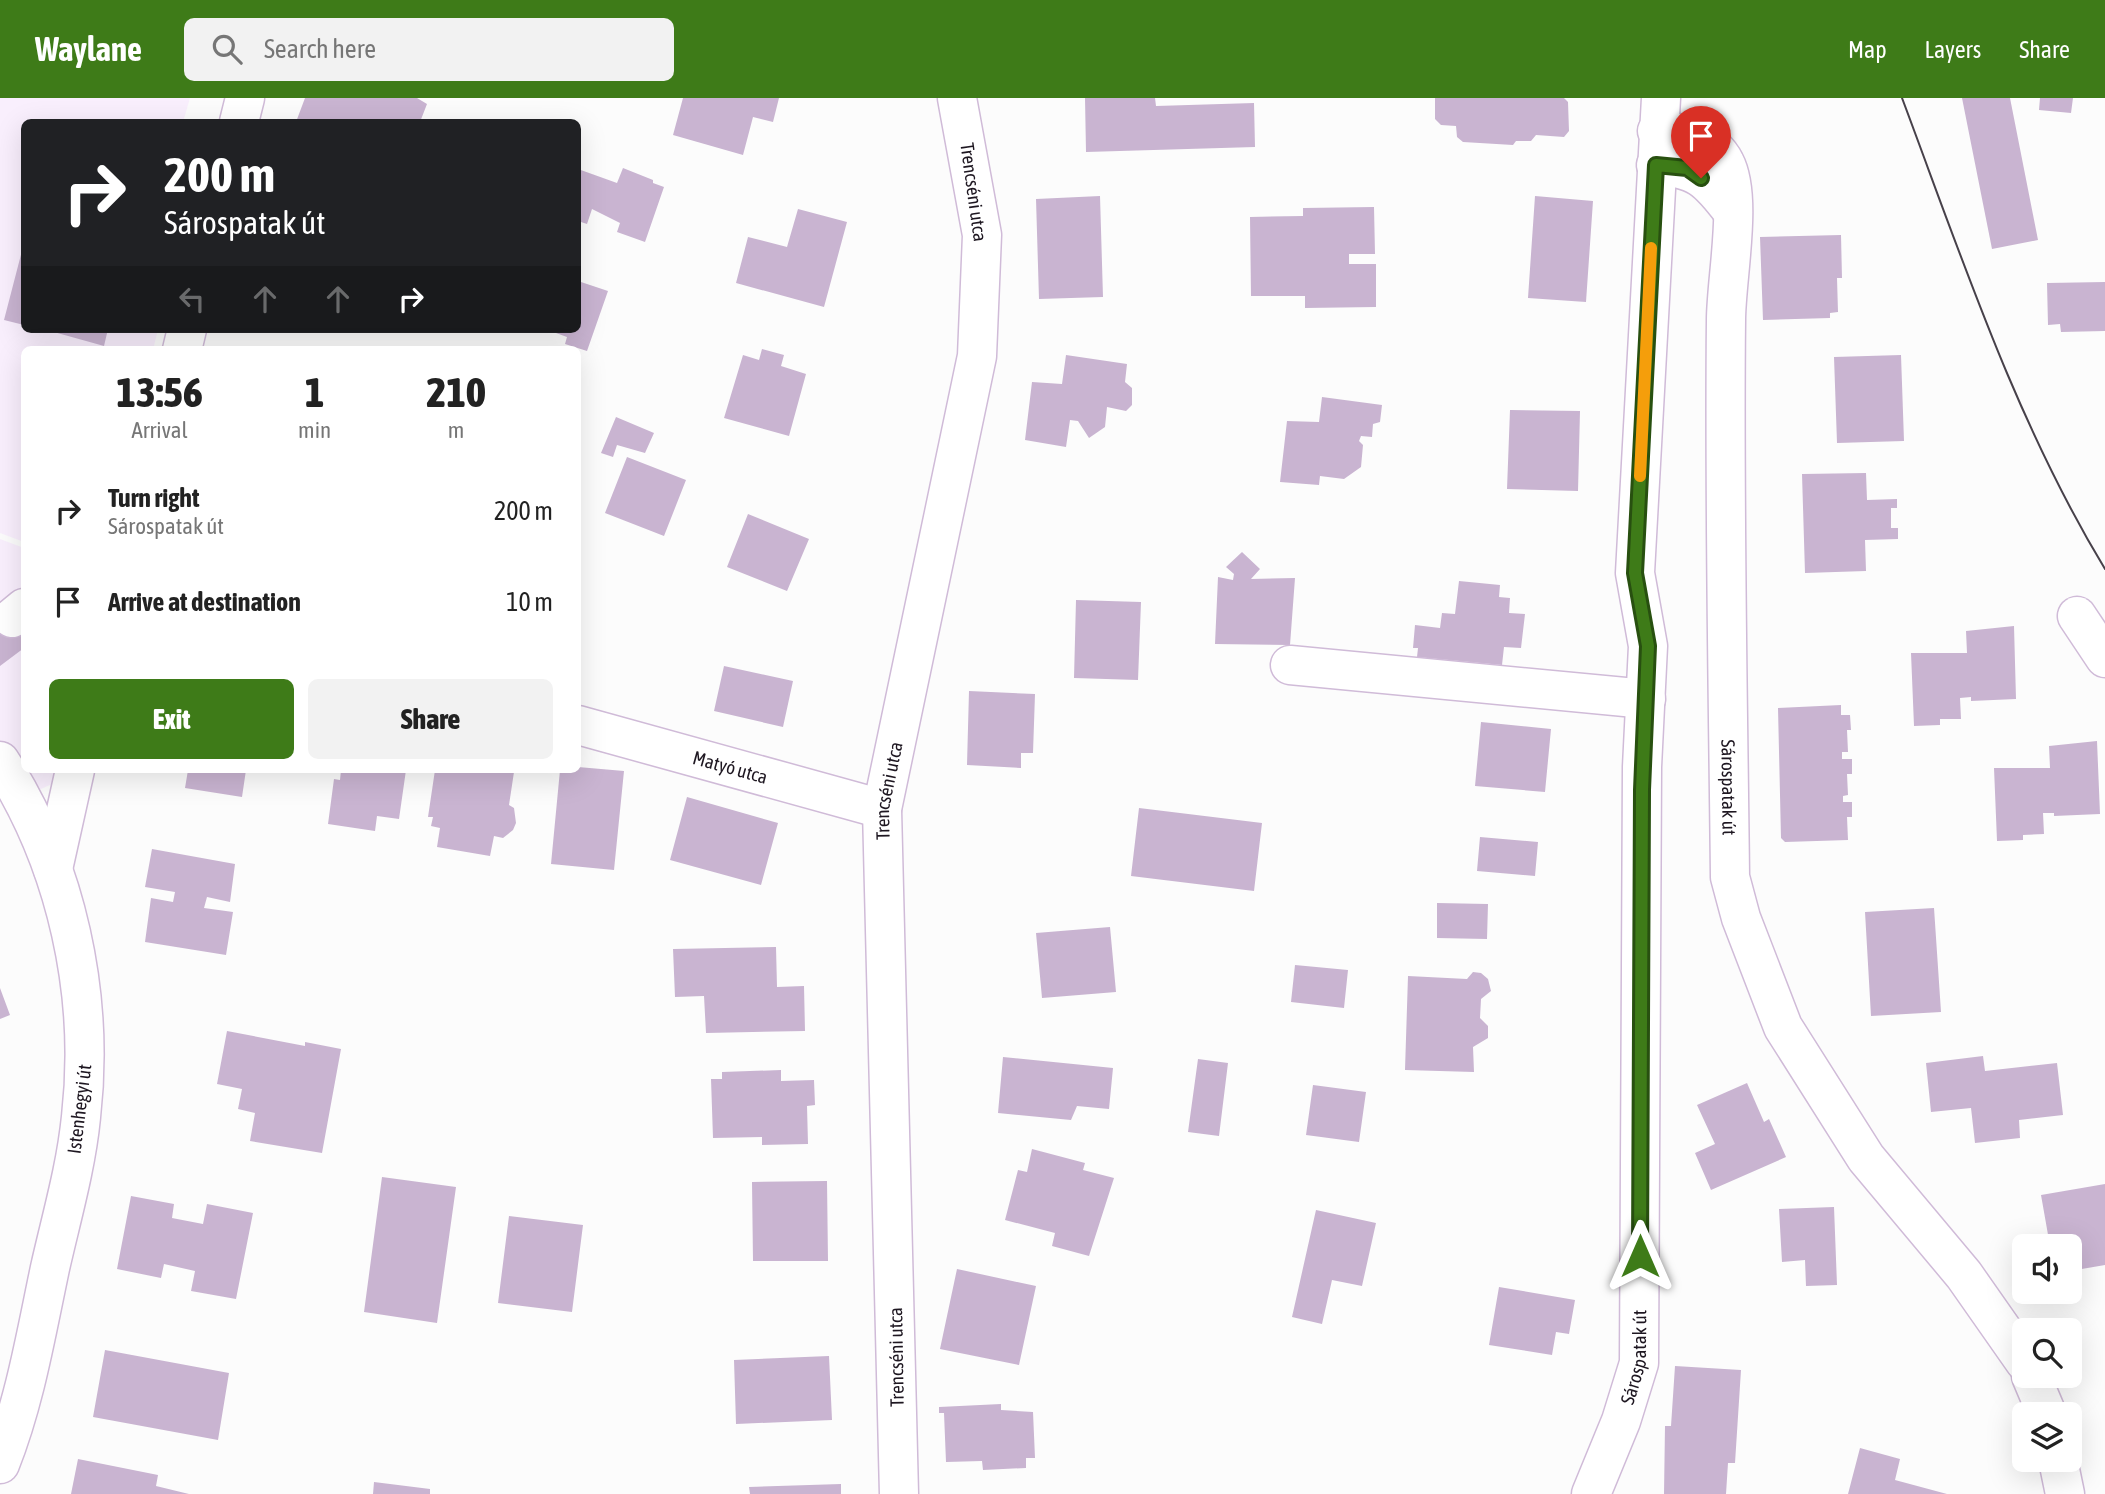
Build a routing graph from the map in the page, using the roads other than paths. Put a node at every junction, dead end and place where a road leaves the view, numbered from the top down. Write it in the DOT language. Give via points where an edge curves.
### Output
graph roads {
  1 [pos="245,98"];
  2 [pos="957,98"];
  3 [pos="240,119"];
  4 [pos="1658,131"];
  5 [pos="2077,616"];
  6 [pos="2105,658"];
  7 [pos="1290,665"];
  8 [pos="1646,699"];
  9 [pos="581,726"];
  10 [pos="69,773"];
  11 [pos="72,773"];
  12 [pos="10,777"];
  13 [pos="882,809"];
  14 [pos="53,869"];
  15 [pos="2012,1343"];
  16 [pos="0,1464"];
  17 [pos="2060,1472"];
  18 [pos="899,1494"];
  19 [pos="1591,1494"];
  20 [pos="2065,1494"];
  1 -- 3 [label="street"];
  2 -- 13 [label="street, Trencséni utca" via="982,235 977,356"];
  4 -- 8 [label="street, Sárospatak út" via="1635,573 1648,646"];
  4 -- 15 [label="street, Sárospatak út" via="1687,168 1715,188 1732,211 1726,318 1730,863 1741,918 1783,1027 1867,1158 1964,1275"];
  5 -- 6 [label="street"];
  7 -- 8 [label="street"];
  8 -- 19 [label="street, Sárospatak út" via="1639,1363"];
  9 -- 13 [label="street, Matyó utca"];
  10 -- 12 [label="street" via="41,789"];
  11 -- 14 [label="street"];
  12 -- 14 [label="street, Istenhegyi út"];
  13 -- 18 [label="street, Trencséni utca"];
  14 -- 16 [label="street, Istenhegyi út" via="80,986 86,1053 81,1120 28,1376"];
  17 -- 20 [label="street"];
}
